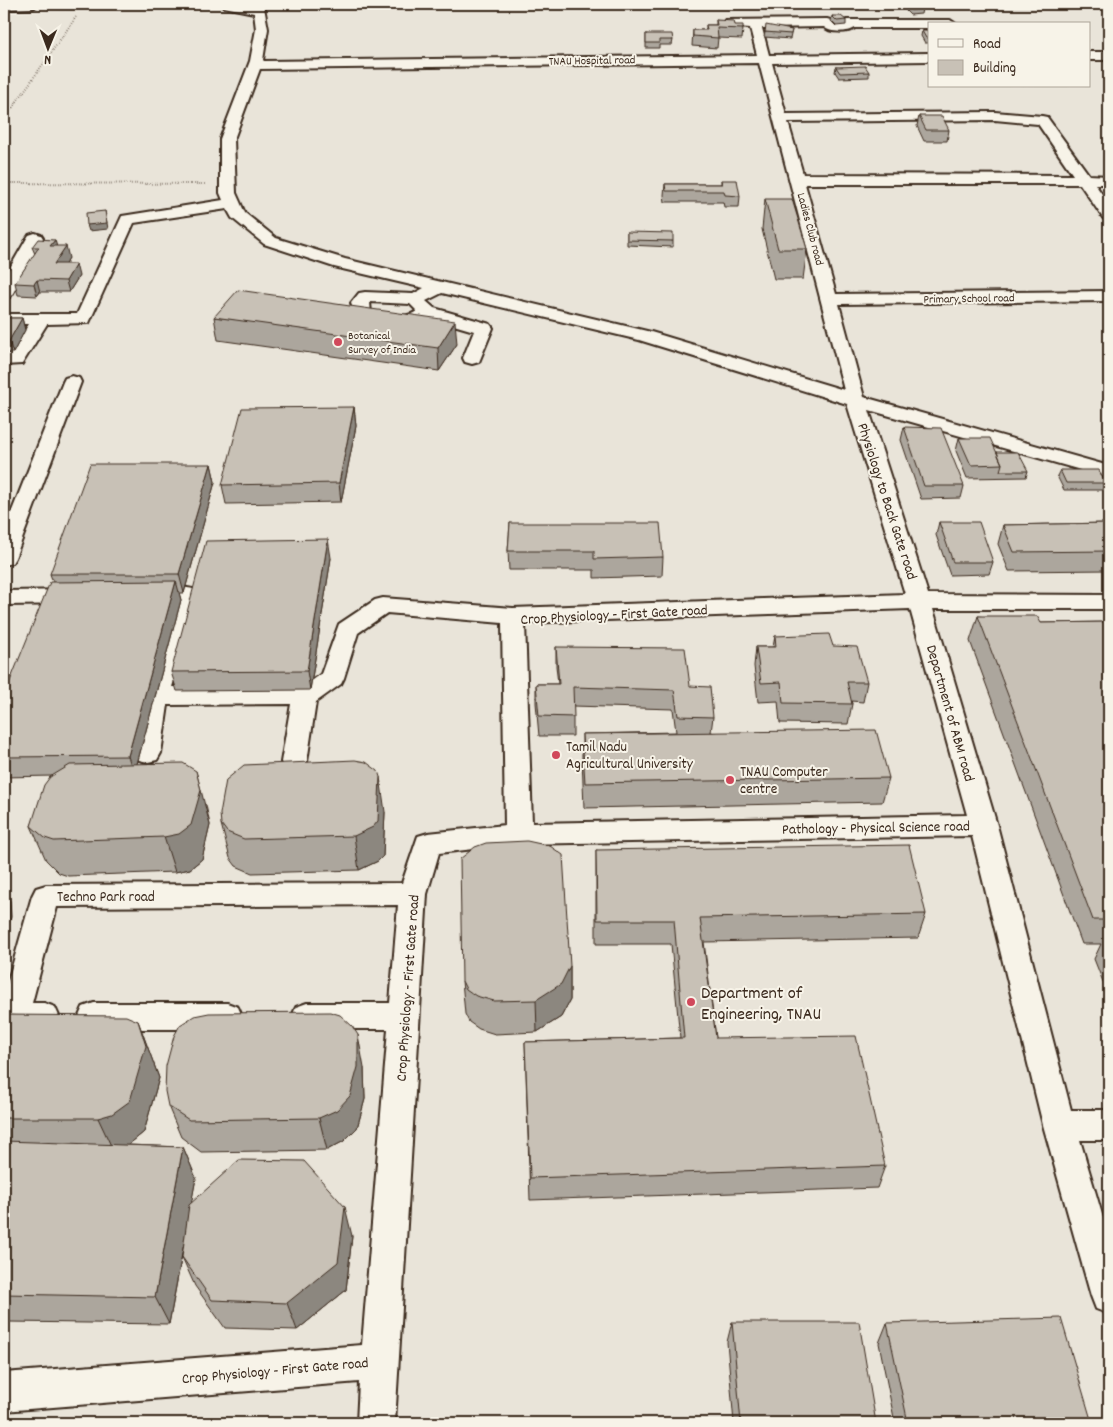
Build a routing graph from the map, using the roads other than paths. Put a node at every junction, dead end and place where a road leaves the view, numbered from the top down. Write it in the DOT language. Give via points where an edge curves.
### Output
graph roads {
  1 [pos="33,4"];
  2 [pos="228,4"];
  3 [pos="5,5"];
  4 [pos="926,9"];
  5 [pos="935,22"];
  6 [pos="729,23"];
  7 [pos="928,24"];
  8 [pos="755,25"];
  9 [pos="831,44"];
  10 [pos="1090,56"];
  11 [pos="1109,56"];
  12 [pos="847,57"];
  13 [pos="928,57"];
  14 [pos="763,58"];
  15 [pos="256,61"];
  16 [pos="782,118"];
  17 [pos="797,179"];
  18 [pos="1084,180"];
  19 [pos="1109,180"];
  20 [pos="233,204"];
  21 [pos="1109,216"];
  22 [pos="35,238"];
  23 [pos="440,287"];
  24 [pos="4,293"];
  25 [pos="1109,296"];
  26 [pos="416,299"];
  27 [pos="829,299"];
  28 [pos="428,312"];
  29 [pos="41,319"];
  30 [pos="4,320"];
  31 [pos="472,358"];
  32 [pos="4,360"];
  33 [pos="72,382"];
  34 [pos="856,401"];
  35 [pos="1109,472"];
  36 [pos="4,558"];
  37 [pos="4,598"];
  38 [pos="919,602"];
  39 [pos="1109,602"];
  40 [pos="513,616"];
  41 [pos="305,695"];
  42 [pos="157,696"];
  43 [pos="148,753"];
  44 [pos="294,762"];
  45 [pos="983,825"];
  46 [pos="519,834"];
  47 [pos="413,894"];
  48 [pos="404,1016"];
  49 [pos="1059,1125"];
  50 [pos="1109,1125"];
  51 [pos="1109,1296"];
  52 [pos="379,1362"];
  53 [pos="4,1392"];
  54 [pos="376,1423"];
  1 -- 3 [label="street"];
  2 -- 15 [label="street" via="260,10 262,29"];
  4 -- 5 [label="street"];
  6 -- 8 [label="street"];
  7 -- 8 [label="street" via="847,24 849,27 830,27 827,23"];
  8 -- 14 [label="street, Ladies Club road"];
  9 -- 12 [label="street" via="839,47"];
  10 -- 11 [label="street"];
  12 -- 13 [label="street, TNAU Hospital road"];
  12 -- 14 [label="street, TNAU Hospital road"];
  14 -- 15 [label="street, TNAU Hospital road" via="261,65"];
  14 -- 16 [label="street, Ladies Club road"];
  15 -- 20 [label="street" via="227,140 228,193"];
  16 -- 17 [label="street, Ladies Club road"];
  16 -- 18 [label="street" via="995,116 1042,120"];
  17 -- 18 [label="street"];
  17 -- 27 [label="street, Ladies Club road"];
  18 -- 19 [label="street"];
  18 -- 21 [label="street"];
  20 -- 23 [label="street" via="238,215 270,241 340,263"];
  20 -- 29 [label="street" via="128,219 83,319"];
  22 -- 24 [label="street"];
  23 -- 26 [label="street"];
  23 -- 34 [label="street" via="646,336"];
  25 -- 27 [label="street, Primary School road" via="957,291"];
  26 -- 28 [label="street"];
  26 -- 28 [label="street" via="365,297 360,303 363,318 414,321"];
  27 -- 34 [label="street, Ladies Club road"];
  28 -- 31 [label="street" via="484,328"];
  29 -- 30 [label="street"];
  29 -- 32 [label="street" via="15,360"];
  33 -- 36 [label="street"];
  34 -- 35 [label="street"];
  34 -- 38 [label="street, Physiology to Back Gate road"];
  37 -- 42 [label="street" via="189,595"];
  38 -- 39 [label="street, Crop Physiology - First Gate road"];
  38 -- 40 [label="street, Crop Physiology - First Gate road"];
  38 -- 45 [label="street, Department of ABM road"];
  40 -- 41 [label="street" via="383,605 347,629 332,678 310,695"];
  40 -- 46 [label="street, Crop Physiology - First Gate road"];
  41 -- 42 [label="street"];
  41 -- 44 [label="street"];
  42 -- 43 [label="street"];
  45 -- 46 [label="street, Pathology - Physical Science road"];
  45 -- 49 [label="street, Pathology - Physical Science road"];
  46 -- 47 [label="street, Crop Physiology - First Gate road" via="428,844"];
  47 -- 48 [label="street, Crop Physiology - First Gate road"];
  47 -- 48 [label="street, Techno Park road" via="46,896 13,1016"];
  48 -- 52 [label="street, Crop Physiology - First Gate road"];
  49 -- 50 [label="street"];
  49 -- 51 [label="street, Pathology - Physical Science road"];
  52 -- 53 [label="street, Crop Physiology - First Gate road"];
  52 -- 54 [label="street"];
}
